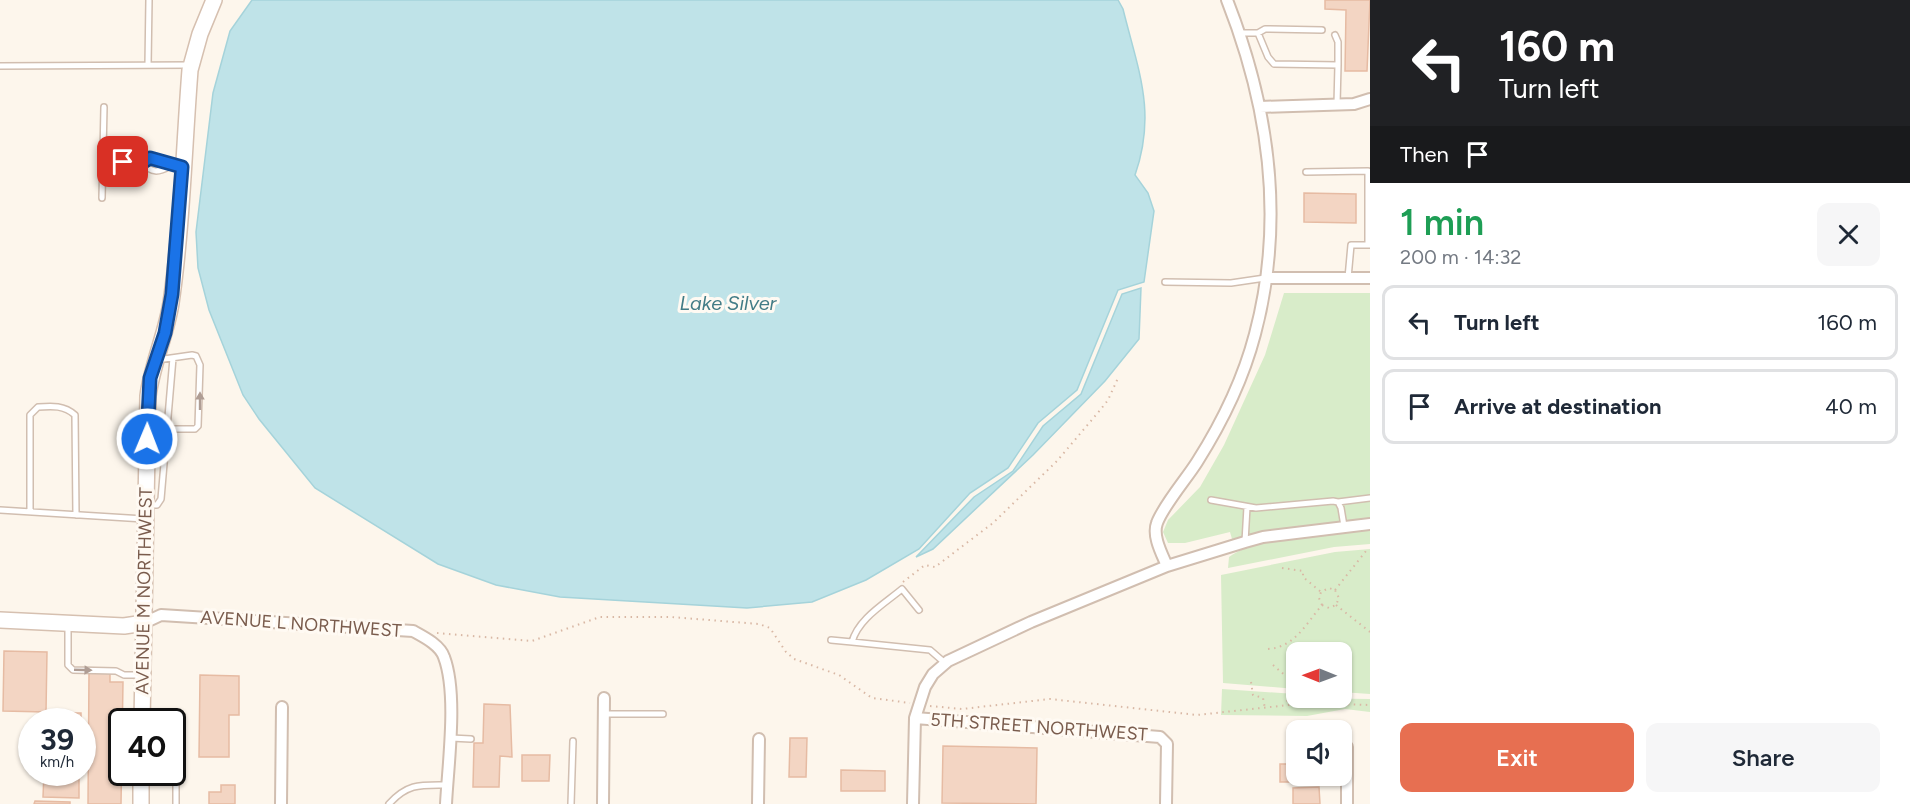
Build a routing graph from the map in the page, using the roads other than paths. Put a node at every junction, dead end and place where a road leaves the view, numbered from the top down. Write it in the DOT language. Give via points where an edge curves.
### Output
graph roads {
  1 [pos="149,0"];
  2 [pos="214,0"];
  3 [pos="1227,0"];
  4 [pos="1322,30"];
  5 [pos="1239,33"];
  6 [pos="1258,33"];
  7 [pos="1335,35"];
  8 [pos="148,65"];
  9 [pos="192,65"];
  10 [pos="1338,65"];
  11 [pos="0,66"];
  12 [pos="1370,99"];
  13 [pos="1337,104"];
  14 [pos="104,107"];
  15 [pos="1260,107"];
  16 [pos="103,161"];
  17 [pos="142,163"];
  18 [pos="176,166"];
  19 [pos="1306,172"];
  20 [pos="102,198"];
  21 [pos="1369,245"];
  22 [pos="1268,278"];
  23 [pos="1348,278"];
  24 [pos="1370,278"];
  25 [pos="1165,282"];
  26 [pos="172,358"];
  27 [pos="156,360"];
  28 [pos="148,417"];
  29 [pos="166,418"];
  30 [pos="166,429"];
  31 [pos="1370,498"];
  32 [pos="1211,500"];
  33 [pos="1338,502"];
  34 [pos="1248,507"];
  35 [pos="0,510"];
  36 [pos="30,512"];
  37 [pos="146,512"];
  38 [pos="76,515"];
  39 [pos="1370,524"];
  40 [pos="1344,526"];
  41 [pos="1245,542"];
  42 [pos="1167,566"];
  43 [pos="919,610"];
  44 [pos="0,620"];
  45 [pos="144,622"];
  46 [pos="68,623"];
  47 [pos="831,640"];
  48 [pos="852,642"];
  49 [pos="945,663"];
  50 [pos="142,675"];
  51 [pos="604,698"];
  52 [pos="282,707"];
  53 [pos="142,708"];
  54 [pos="604,714"];
  55 [pos="663,714"];
  56 [pos="915,718"];
  57 [pos="449,738"];
  58 [pos="471,739"];
  59 [pos="759,739"];
  60 [pos="573,741"];
  61 [pos="447,785"];
  62 [pos="141,786"];
  63 [pos="176,786"];
  64 [pos="1347,786"];
  65 [pos="141,804"];
  66 [pos="176,804"];
  67 [pos="281,804"];
  68 [pos="389,804"];
  69 [pos="447,804"];
  70 [pos="571,804"];
  71 [pos="603,804"];
  72 [pos="758,804"];
  73 [pos="913,804"];
  74 [pos="1166,804"];
  75 [pos="1347,804"];
  1 -- 8 [label="lane"];
  2 -- 9 [label="street, AVENUE M NORTHWEST"];
  3 -- 5 [label="street"];
  4 -- 6 [label="lane" via="1265,28"];
  5 -- 6 [label="lane"];
  5 -- 15 [label="street"];
  6 -- 10 [label="lane" via="1274,64"];
  7 -- 10 [label="lane"];
  8 -- 9 [label="lane"];
  8 -- 11 [label="lane"];
  9 -- 18 [label="street, AVENUE M NORTHWEST"];
  10 -- 13 [label="lane"];
  12 -- 13 [label="street"];
  13 -- 15 [label="street"];
  14 -- 16 [label="lane"];
  15 -- 22 [label="street" via="1271,182"];
  16 -- 17 [label="lane"];
  16 -- 20 [label="lane"];
  17 -- 18 [label="lane" via="150,158"];
  17 -- 18 [label="lane" via="160,172"];
  18 -- 27 [label="street, AVENUE M NORTHWEST" via="171,306"];
  19 -- 21 [label="lane" via="1368,171"];
  21 -- 23 [label="lane" via="1351,245"];
  22 -- 23 [label="street"];
  22 -- 25 [label="lane" via="1231,283"];
  22 -- 42 [label="street" via="1252,346 1233,399 1157,523 1158,546"];
  23 -- 24 [label="street"];
  26 -- 27 [label="lane"];
  26 -- 29 [label="lane"];
  30 -- 26 [label="lane, one-way" via="195,429 200,421 200,361 192,355"];
  27 -- 28 [label="street, AVENUE M NORTHWEST" via="149,387"];
  28 -- 29 [label="lane"];
  28 -- 37 [label="street, AVENUE M NORTHWEST"];
  29 -- 30 [label="lane"];
  30 -- 37 [label="lane" via="161,499"];
  31 -- 33 [label="lane"];
  32 -- 34 [label="lane"];
  33 -- 34 [label="lane"];
  33 -- 40 [label="lane"];
  34 -- 41 [label="lane"];
  35 -- 36 [label="lane"];
  36 -- 38 [label="lane"];
  36 -- 38 [label="lane" via="30,415 38,406 58,406 75,415"];
  37 -- 38 [label="lane"];
  37 -- 45 [label="street, AVENUE M NORTHWEST"];
  39 -- 40 [label="street"];
  40 -- 41 [label="street"];
  41 -- 42 [label="street"];
  42 -- 49 [label="street" via="1031,622"];
  43 -- 48 [label="lane" via="902,589 867,618 854,633"];
  44 -- 46 [label="street"];
  45 -- 46 [label="street" via="124,626"];
  45 -- 50 [label="street, AVENUE M NORTHWEST"];
  45 -- 57 [label="street, AVENUE L NORTHWEST" via="161,615 413,631 444,655 451,685"];
  46 -- 50 [label="lane, one-way" via="68,665 74,670 116,670 124,675"];
  47 -- 48 [label="lane"];
  48 -- 49 [label="lane" via="930,650"];
  49 -- 56 [label="street" via="933,674"];
  50 -- 53 [label="street, AVENUE M NORTHWEST"];
  51 -- 54 [label="street"];
  52 -- 67 [label="street"];
  54 -- 55 [label="lane"];
  54 -- 71 [label="street"];
  56 -- 73 [label="street"];
  56 -- 74 [label="street, 5TH STREET NORTHWEST" via="1151,735 1167,744"];
  57 -- 58 [label="lane"];
  57 -- 61 [label="street, AVENUE L NORTHWEST"];
  59 -- 72 [label="street"];
  60 -- 70 [label="lane"];
  61 -- 68 [label="lane" via="417,785 402,790"];
  61 -- 69 [label="street, AVENUE L NORTHWEST"];
  62 -- 65 [label="street"];
  63 -- 66 [label="lane"];
  64 -- 75 [label="street"];
}
